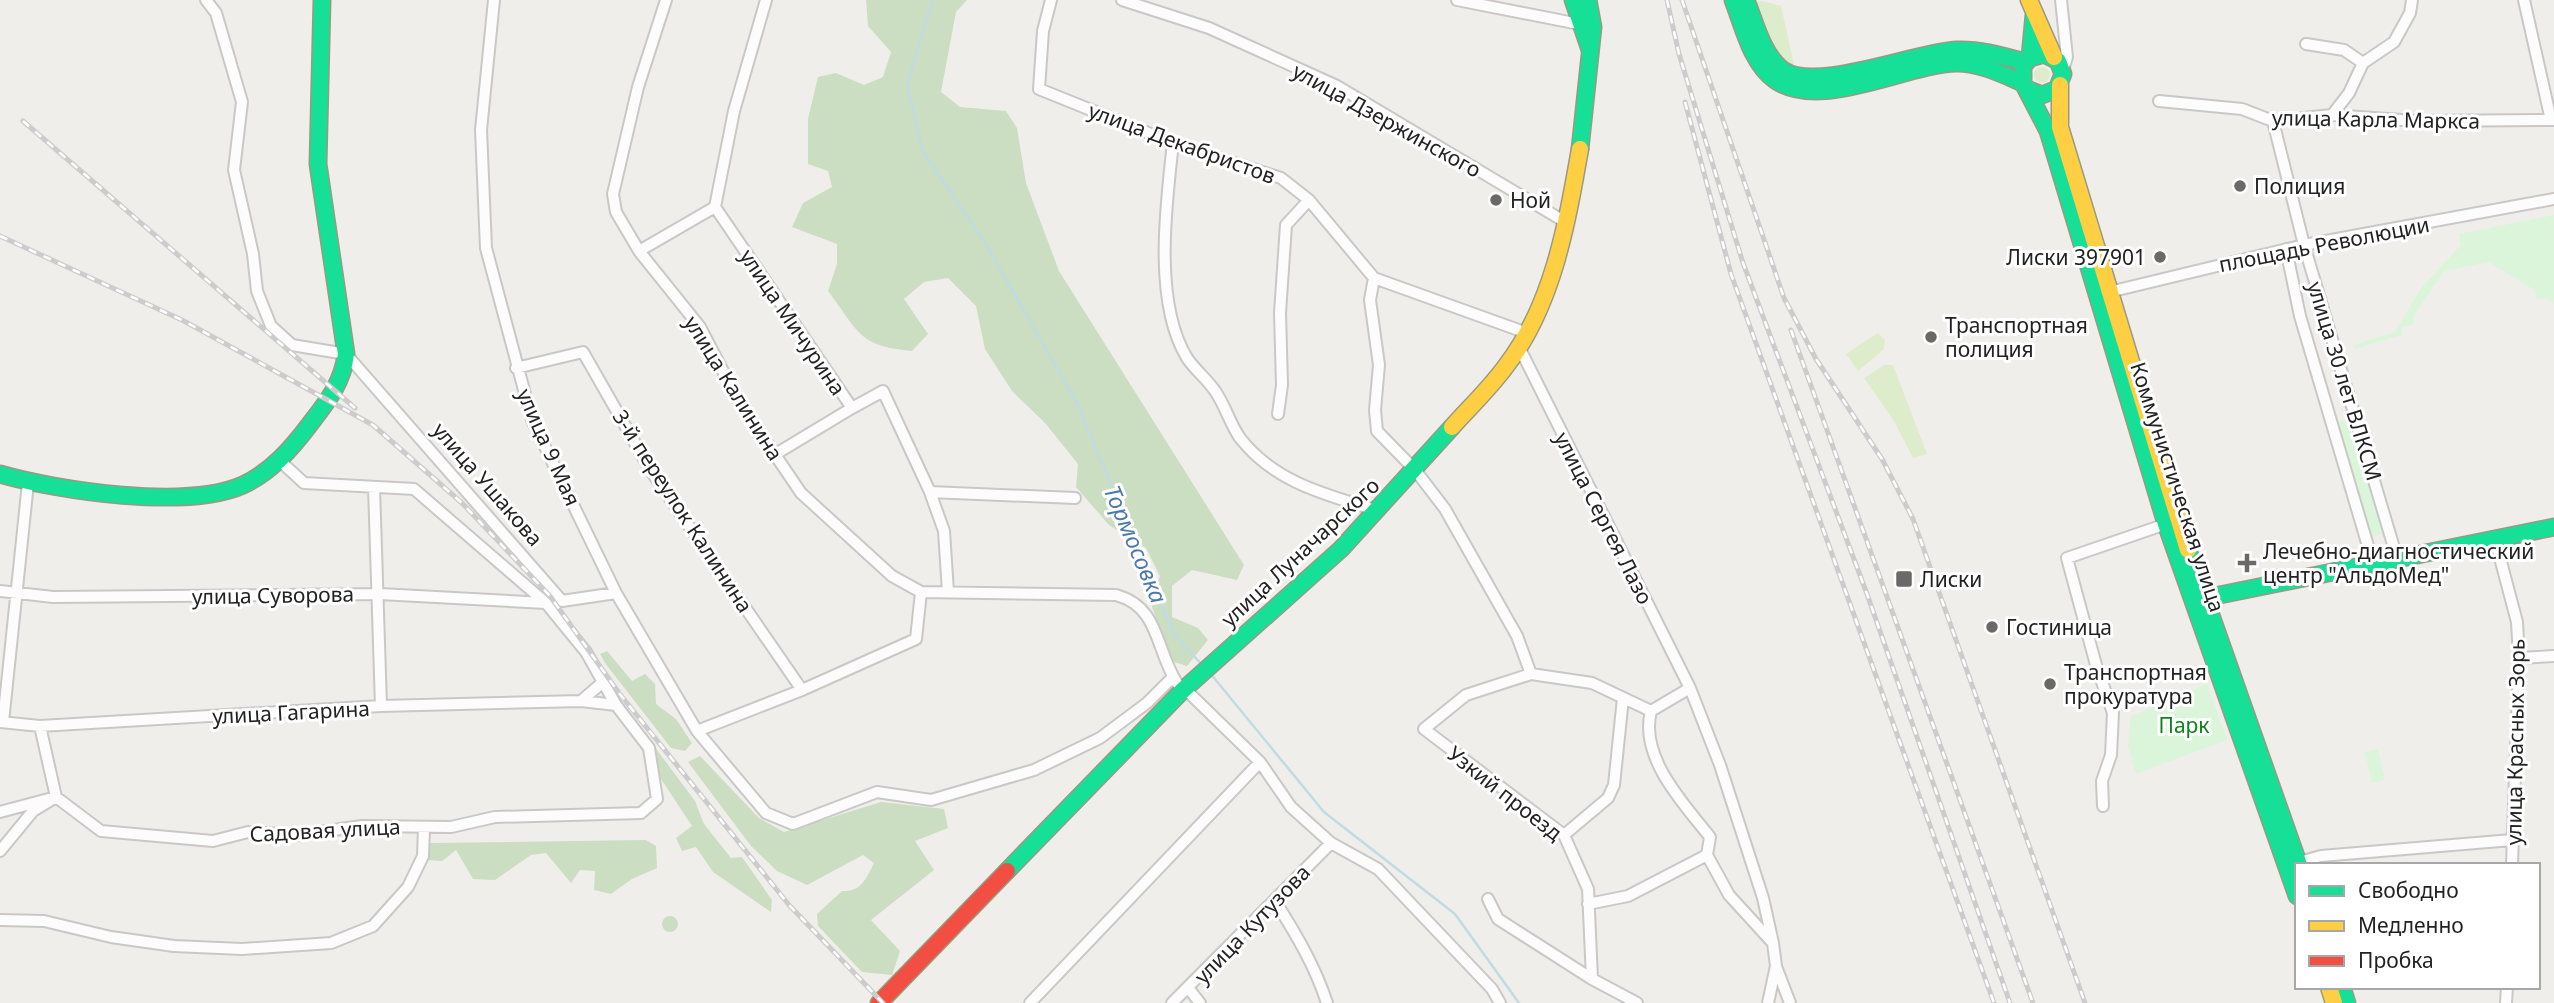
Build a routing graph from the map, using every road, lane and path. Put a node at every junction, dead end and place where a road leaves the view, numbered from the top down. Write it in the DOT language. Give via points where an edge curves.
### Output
graph roads {
  1 [pos="206,0"];
  2 [pos="322,0"];
  3 [pos="494,0"];
  4 [pos="666,0"];
  5 [pos="766,0"];
  6 [pos="1051,0"];
  7 [pos="1122,0"];
  8 [pos="1457,0"];
  9 [pos="1573,0"];
  10 [pos="1588,0"];
  11 [pos="1733,0"];
  12 [pos="1746,0"];
  13 [pos="2061,0"];
  14 [pos="2524,0"];
  15 [pos="2031,4"];
  16 [pos="2413,4"];
  17 [pos="1586,25"];
  18 [pos="2306,44"];
  19 [pos="2028,60"];
  20 [pos="2363,63"];
  21 [pos="2059,71"];
  22 [pos="2025,86"];
  23 [pos="2159,101"];
  24 [pos="2332,115"];
  25 [pos="2552,120"];
  26 [pos="2273,121"];
  27 [pos="1173,143"];
  28 [pos="2554,199"];
  29 [pos="1309,200"];
  30 [pos="715,207"];
  31 [pos="1567,223"];
  32 [pos="2304,245"];
  33 [pos="2286,249"];
  34 [pos="639,251"];
  35 [pos="1374,278"];
  36 [pos="2101,293"];
  37 [pos="1523,340"];
  38 [pos="346,354"];
  39 [pos="516,368"];
  40 [pos="852,408"];
  41 [pos="1278,414"];
  42 [pos="774,455"];
  43 [pos="279,460"];
  44 [pos="1416,471"];
  45 [pos="0,474"];
  46 [pos="28,482"];
  47 [pos="374,487"];
  48 [pos="930,492"];
  49 [pos="1074,498"];
  50 [pos="1379,511"];
  51 [pos="2172,522"];
  52 [pos="2554,527"];
  53 [pos="2495,539"];
  54 [pos="2397,558"];
  55 [pos="2373,563"];
  56 [pos="0,591"];
  57 [pos="921,592"];
  58 [pos="948,592"];
  59 [pos="616,593"];
  60 [pos="14,594"];
  61 [pos="380,594"];
  62 [pos="2199,599"];
  63 [pos="546,603"];
  64 [pos="2554,656"];
  65 [pos="2519,657"];
  66 [pos="1531,674"];
  67 [pos="603,682"];
  68 [pos="1180,685"];
  69 [pos="1690,688"];
  70 [pos="802,690"];
  71 [pos="1623,698"];
  72 [pos="582,701"];
  73 [pos="616,705"];
  74 [pos="381,706"];
  75 [pos="1651,711"];
  76 [pos="1,722"];
  77 [pos="40,726"];
  78 [pos="697,731"];
  79 [pos="1260,762"];
  80 [pos="55,797"];
  81 [pos="2103,806"];
  82 [pos="0,812"];
  83 [pos="425,827"];
  84 [pos="1564,835"];
  85 [pos="2512,840"];
  86 [pos="1331,842"];
  87 [pos="0,851"];
  88 [pos="1707,855"];
  89 [pos="2298,863"];
  90 [pos="2512,863"];
  91 [pos="2295,864"];
  92 [pos="1488,899"];
  93 [pos="1275,901"];
  94 [pos="1588,904"];
  95 [pos="0,920"];
  96 [pos="1773,943"];
  97 [pos="1776,966"];
  98 [pos="1592,979"];
  99 [pos="1189,989"];
  100 [pos="883,999"];
  101 [pos="1030,1003"];
  102 [pos="1172,1003"];
  103 [pos="1200,1003"];
  104 [pos="1327,1003"];
  105 [pos="1500,1003"];
  106 [pos="1637,1003"];
  107 [pos="1768,1003"];
  108 [pos="1790,1003"];
  1 -- 38 [label="street" via="216,13 242,102 234,170 261,303 271,326 292,345"];
  2 -- 38 [label="main road" via="318,164"];
  3 -- 39 [label="street, улица 9 Мая" via="481,130 486,248"];
  4 -- 34 [label="street, улица Калинина" via="638,87 613,194 616,212"];
  5 -- 30 [label="street" via="734,111"];
  6 -- 27 [label="street, улица Декабристов" via="1043,31 1039,89"];
  7 -- 31 [label="street, улица Дзержинского" via="1209,28 1337,86"];
  8 -- 17 [label="street"];
  9 -- 17 [label="main road"];
  10 -- 17 [label="main road"];
  11 -- 22 [label="main road" via="1768,72 1783,85 1802,91 1957,63 1984,67"];
  12 -- 19 [label="main road" via="1778,65 1796,76 1827,77 1956,50"];
  13 -- 21 [label="street" via="2067,57"];
  14 -- 25 [label="street"];
  15 -- 19 [label="main road, Коммунистическая улица"];
  15 -- 21 [label="main road, Коммунистическая улица"];
  16 -- 20 [label="street" via="2394,42"];
  17 -- 31 [label="main road, улица Луначарского" via="1591,52 1586,118"];
  18 -- 20 [label="street" via="2344,50"];
  19 -- 21 [label="main road" via="2039,54"];
  19 -- 22 [label="main road" via="2022,70"];
  20 -- 24 [label="street"];
  21 -- 22 [label="main road" via="2047,95"];
  21 -- 36 [label="main road, Коммунистическая улица" via="2060,127"];
  22 -- 36 [label="main road, Коммунистическая улица" via="2048,131"];
  23 -- 26 [label="street, улица Карла Маркса" via="2242,108"];
  24 -- 25 [label="street, улица Карла Маркса" via="2415,121"];
  24 -- 26 [label="street, улица Карла Маркса"];
  26 -- 32 [label="street, улица 30 лет ВЛКСМ"];
  27 -- 29 [label="street, улица Декабристов" via="1280,178"];
  27 -- 50 [label="street" via="1165,208 1165,285 1187,357 1215,390 1240,437 1272,471 1314,492"];
  28 -- 32 [label="street, площадь Революции"];
  29 -- 35 [label="street, улица Декабристов"];
  29 -- 41 [label="street" via="1286,225"];
  30 -- 34 [label="street"];
  30 -- 40 [label="street, улица Мичурина"];
  31 -- 37 [label="main road, улица Луначарского" via="1546,290"];
  32 -- 33 [label="street, площадь Революции"];
  32 -- 54 [label="street, улица 30 лет ВЛКСМ"];
  33 -- 36 [label="street, площадь Революции"];
  33 -- 55 [label="street, улица 30 лет ВЛКСМ" via="2300,316"];
  34 -- 42 [label="street, улица Калинина" via="700,327 738,400"];
  35 -- 37 [label="street"];
  35 -- 44 [label="street" via="1370,300 1379,365 1377,431"];
  36 -- 51 [label="main road, Коммунистическая улица"];
  37 -- 44 [label="main road, улица Луначарского"];
  37 -- 69 [label="street, улица Сергея Лазо"];
  38 -- 43 [label="main road" via="346,373"];
  38 -- 59 [label="street, улица Ушакова" via="562,601"];
  39 -- 59 [label="street, улица 9 Мая" via="532,420"];
  39 -- 70 [label="street, 3-й переулок Калинина" via="583,352 651,471"];
  40 -- 42 [label="street"];
  40 -- 48 [label="street, улица Мичурина" via="883,391"];
  42 -- 57 [label="street, улица Калинина" via="801,493 848,537 892,576"];
  43 -- 46 [label="main road" via="230,490 201,494 113,493"];
  43 -- 47 [label="street" via="304,483"];
  44 -- 50 [label="main road, улица Луначарского"];
  44 -- 66 [label="street" via="1452,521 1517,636"];
  45 -- 46 [label="main road"];
  46 -- 60 [label="street"];
  47 -- 61 [label="street"];
  47 -- 63 [label="street" via="414,489"];
  48 -- 49 [label="street"];
  48 -- 58 [label="street" via="944,531"];
  50 -- 68 [label="main road, улица Луначарского" via="1341,549"];
  51 -- 62 [label="main road, Коммунистическая улица"];
  51 -- 81 [label="street" via="2067,558 2113,713 2111,755 2102,781"];
  52 -- 53 [label="main road"];
  53 -- 54 [label="main road"];
  53 -- 65 [label="street, улица Красных Зорь" via="2516,622"];
  54 -- 55 [label="main road"];
  55 -- 62 [label="main road"];
  56 -- 60 [label="street, улица Суворова"];
  57 -- 58 [label="street, улица Калинина"];
  57 -- 70 [label="street" via="916,639"];
  58 -- 68 [label="street, улица Калинина" via="1103,594 1132,599 1150,619"];
  59 -- 78 [label="street, улица 9 Мая"];
  60 -- 61 [label="street, улица Суворова"];
  60 -- 76 [label="street"];
  61 -- 63 [label="street, улица Суворова"];
  61 -- 74 [label="street"];
  62 -- 91 [label="main road, Коммунистическая улица"];
  63 -- 67 [label="street" via="586,652"];
  64 -- 65 [label="street"];
  65 -- 85 [label="street, улица Красных Зорь"];
  66 -- 71 [label="street" via="1592,683"];
  66 -- 84 [label="street, Узкий проезд" via="1466,695 1423,729"];
  67 -- 72 [label="street"];
  67 -- 73 [label="street"];
  68 -- 78 [label="street, улица 9 Мая" via="1100,738 1034,770 930,800 877,792 793,824 766,813"];
  68 -- 79 [label="street"];
  68 -- 100 [label="main road, улица Луначарского"];
  69 -- 75 [label="street"];
  69 -- 96 [label="street, улица Сергея Лазо" via="1743,834"];
  70 -- 78 [label="street"];
  71 -- 75 [label="street"];
  71 -- 84 [label="street" via="1614,785 1608,799"];
  72 -- 73 [label="street, улица Гагарина"];
  72 -- 74 [label="street, улица Гагарина"];
  73 -- 83 [label="street, Садовая улица" via="649,748 657,799 641,813 495,817 451,827"];
  74 -- 77 [label="street, улица Гагарина"];
  75 -- 88 [label="street" via="1648,722 1653,753 1676,794 1710,837"];
  76 -- 77 [label="street, улица Гагарина"];
  77 -- 80 [label="street"];
  79 -- 86 [label="street" via="1291,807"];
  79 -- 101 [label="street"];
  80 -- 82 [label="street"];
  80 -- 83 [label="street, Садовая улица" via="101,831 213,841 248,832 298,835 362,826"];
  80 -- 87 [label="street" via="33,811"];
  83 -- 95 [label="street" via="423,856 408,887 373,926 331,943 242,949 174,946 44,921"];
  84 -- 94 [label="street, Узкий проезд" via="1588,889"];
  85 -- 89 [label="street" via="2321,856"];
  85 -- 90 [label="street, улица Красных Зорь"];
  86 -- 93 [label="street, улица Кутузова"];
  86 -- 105 [label="street" via="1378,869 1492,989"];
  88 -- 94 [label="street" via="1628,896"];
  88 -- 96 [label="street" via="1729,895"];
  92 -- 98 [label="street" via="1498,919"];
  93 -- 99 [label="street, улица Кутузова"];
  93 -- 104 [label="street" via="1320,981"];
  94 -- 98 [label="street, Узкий проезд"];
  96 -- 97 [label="street, улица Сергея Лазо"];
  97 -- 107 [label="street"];
  97 -- 108 [label="street"];
  98 -- 106 [label="street"];
  99 -- 102 [label="street, улица Кутузова"];
  99 -- 103 [label="street"];
}
